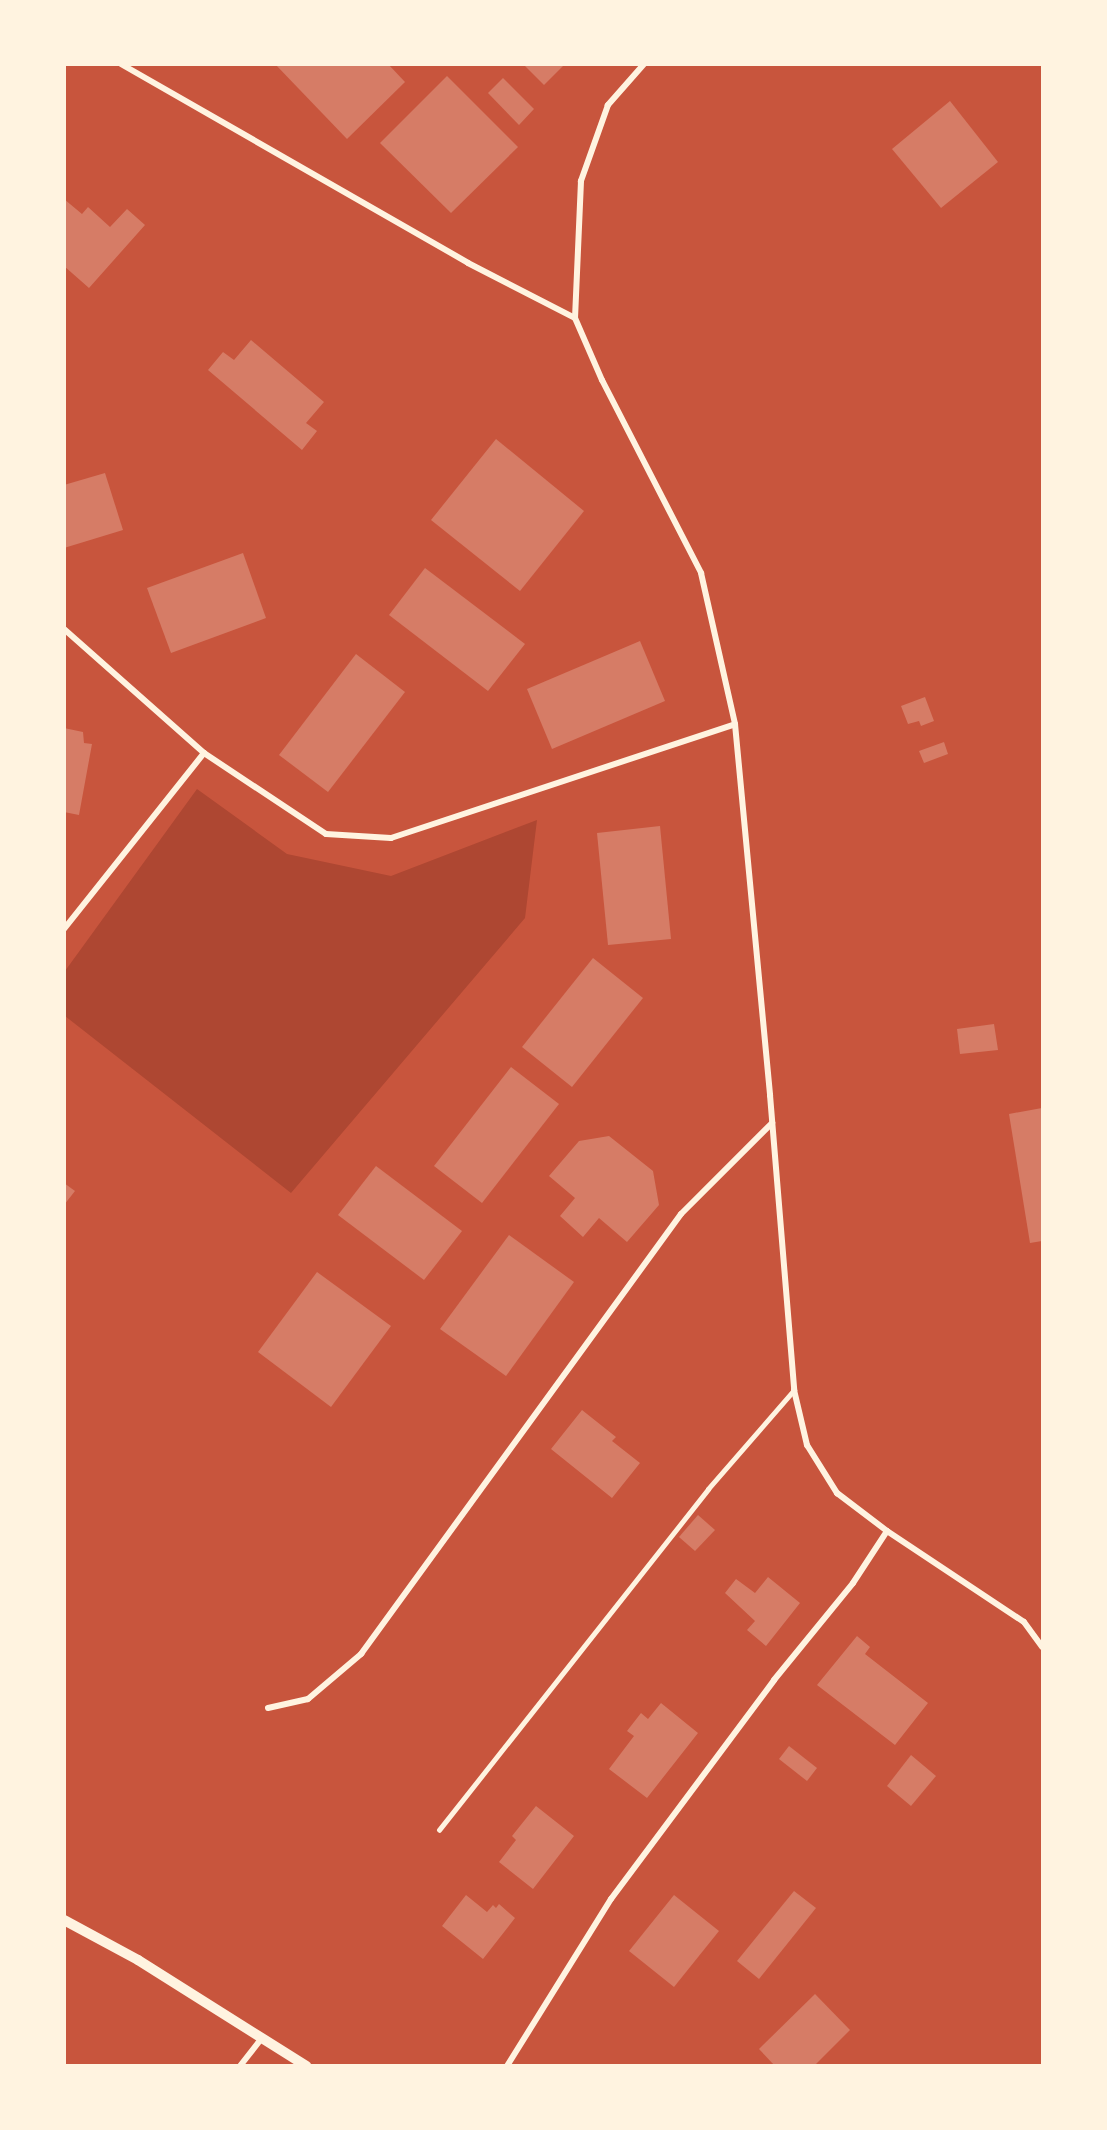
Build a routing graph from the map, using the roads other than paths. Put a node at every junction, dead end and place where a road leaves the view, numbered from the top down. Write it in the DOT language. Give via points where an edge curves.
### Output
graph roads {
  1 [pos="121,64"];
  2 [pos="644,64"];
  3 [pos="575,318"];
  4 [pos="64,628"];
  5 [pos="735,724"];
  6 [pos="204,753"];
  7 [pos="64,929"];
  8 [pos="772,1123"];
  9 [pos="794,1390"];
  10 [pos="887,1531"];
  11 [pos="1042,1647"];
  12 [pos="268,1708"];
  13 [pos="439,1830"];
  14 [pos="64,1920"];
  15 [pos="262,2038"];
  16 [pos="240,2066"];
  17 [pos="306,2066"];
  18 [pos="507,2066"];
  1 -- 3 [label="street" via="468,263"];
  2 -- 3 [label="street" via="608,105 581,181"];
  3 -- 5 [label="street" via="602,380 701,573"];
  4 -- 6 [label="street"];
  5 -- 6 [label="street" via="391,838 326,834"];
  5 -- 8 [label="street"];
  6 -- 7 [label="street"];
  8 -- 9 [label="street"];
  8 -- 12 [label="street" via="681,1214 361,1654 308,1699"];
  9 -- 10 [label="street" via="807,1445 837,1493"];
  9 -- 13 [label="lane" via="708,1489"];
  10 -- 11 [label="street" via="1024,1622"];
  10 -- 18 [label="street" via="853,1583 774,1680 611,1899"];
  14 -- 15 [label="street" via="138,1960"];
  15 -- 16 [label="street"];
  15 -- 17 [label="street"];
}
